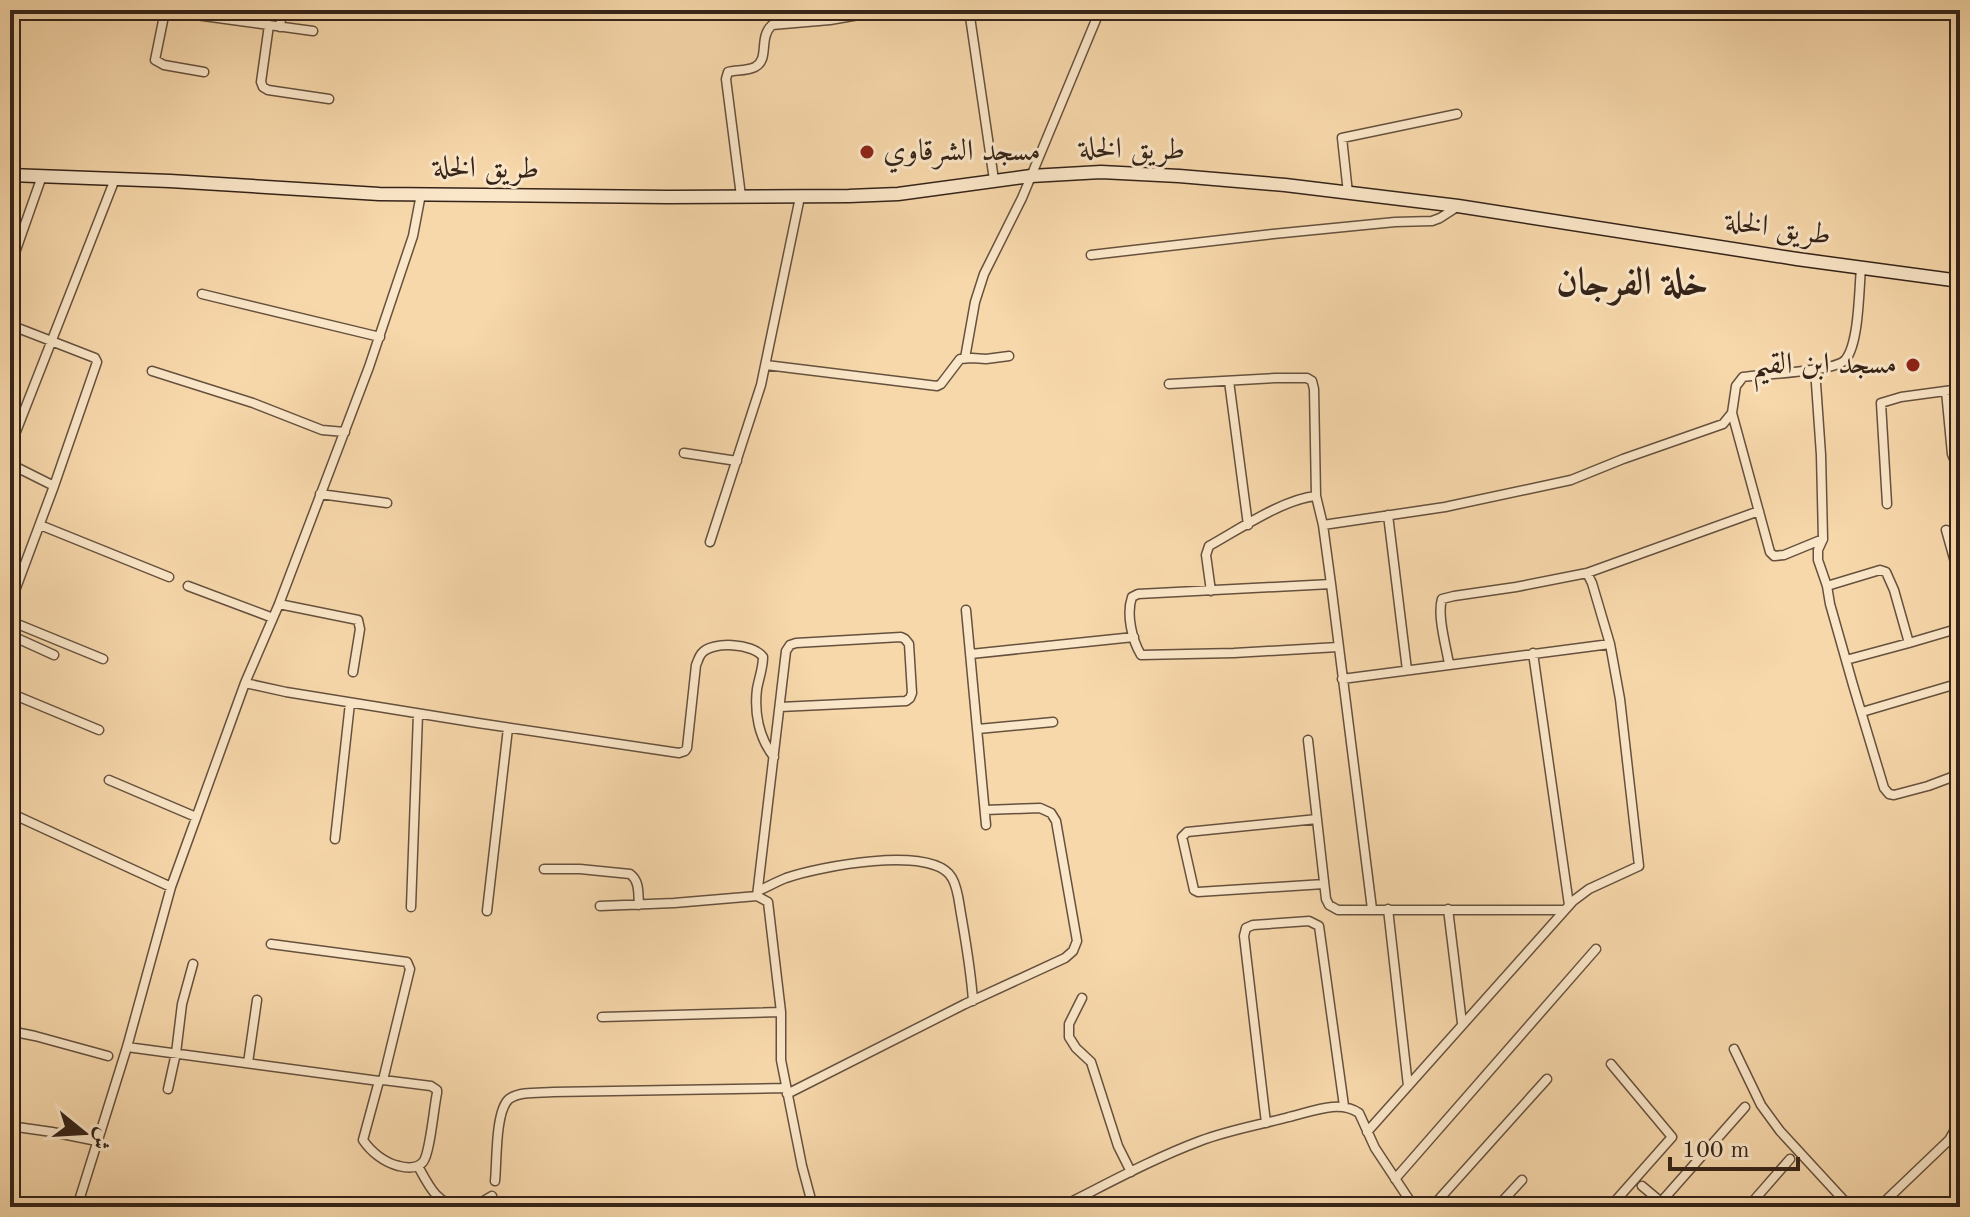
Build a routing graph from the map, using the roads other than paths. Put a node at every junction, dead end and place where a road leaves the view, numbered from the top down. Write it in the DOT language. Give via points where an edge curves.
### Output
graph roads {
  1 [pos="159,10"];
  2 [pos="282,10"];
  3 [pos="887,10"];
  4 [pos="969,10"];
  5 [pos="1100,10"];
  6 [pos="165,11"];
  7 [pos="198,12"];
  8 [pos="269,25"];
  9 [pos="280,27"];
  10 [pos="313,31"];
  11 [pos="204,72"];
  12 [pos="329,99"];
  13 [pos="1457,114"];
  14 [pos="10,175"];
  15 [pos="42,176"];
  16 [pos="1031,176"];
  17 [pos="115,179"];
  18 [pos="994,180"];
  19 [pos="1348,193"];
  20 [pos="421,194"];
  21 [pos="741,196"];
  22 [pos="800,197"];
  23 [pos="1458,206"];
  24 [pos="1091,255"];
  25 [pos="10,267"];
  26 [pos="1861,268"];
  27 [pos="1960,281"];
  28 [pos="202,294"];
  29 [pos="10,325"];
  30 [pos="380,337"];
  31 [pos="52,342"];
  32 [pos="1009,356"];
  33 [pos="965,358"];
  34 [pos="766,365"];
  35 [pos="1815,369"];
  36 [pos="152,371"];
  37 [pos="1229,381"];
  38 [pos="1169,384"];
  39 [pos="1960,389"];
  40 [pos="1946,391"];
  41 [pos="1732,413"];
  42 [pos="345,432"];
  43 [pos="10,447"];
  44 [pos="684,453"];
  45 [pos="1960,460"];
  46 [pos="737,461"];
  47 [pos="10,464"];
  48 [pos="54,486"];
  49 [pos="320,494"];
  50 [pos="1316,496"];
  51 [pos="387,503"];
  52 [pos="1887,504"];
  53 [pos="1759,511"];
  54 [pos="1388,515"];
  55 [pos="40,525"];
  56 [pos="1248,525"];
  57 [pos="1323,525"];
  58 [pos="1946,530"];
  59 [pos="1823,539"];
  60 [pos="710,542"];
  61 [pos="1587,573"];
  62 [pos="169,577"];
  63 [pos="1960,580"];
  64 [pos="1331,584"];
  65 [pos="188,586"];
  66 [pos="1827,586"];
  67 [pos="1211,591"];
  68 [pos="10,604"];
  69 [pos="279,604"];
  70 [pos="966,610"];
  71 [pos="273,618"];
  72 [pos="10,621"];
  73 [pos="1960,628"];
  74 [pos="10,635"];
  75 [pos="1134,637"];
  76 [pos="1909,643"];
  77 [pos="1610,644"];
  78 [pos="1338,647"];
  79 [pos="1533,653"];
  80 [pos="971,654"];
  81 [pos="54,655"];
  82 [pos="103,659"];
  83 [pos="1846,660"];
  84 [pos="1449,664"];
  85 [pos="1407,670"];
  86 [pos="353,672"];
  87 [pos="1342,679"];
  88 [pos="245,683"];
  89 [pos="1960,683"];
  90 [pos="10,693"];
  91 [pos="350,703"];
  92 [pos="780,707"];
  93 [pos="1862,712"];
  94 [pos="418,714"];
  95 [pos="1053,722"];
  96 [pos="508,728"];
  97 [pos="978,729"];
  98 [pos="99,730"];
  99 [pos="1308,740"];
  100 [pos="774,757"];
  101 [pos="1960,774"];
  102 [pos="109,780"];
  103 [pos="985,810"];
  104 [pos="10,813"];
  105 [pos="196,817"];
  106 [pos="1317,819"];
  107 [pos="986,825"];
  108 [pos="335,839"];
  109 [pos="544,869"];
  110 [pos="1324,884"];
  111 [pos="171,887"];
  112 [pos="757,894"];
  113 [pos="639,905"];
  114 [pos="600,906"];
  115 [pos="411,907"];
  116 [pos="1567,907"];
  117 [pos="1372,909"];
  118 [pos="1388,909"];
  119 [pos="1448,909"];
  120 [pos="487,911"];
  121 [pos="271,944"];
  122 [pos="1596,949"];
  123 [pos="193,964"];
  124 [pos="1082,998"];
  125 [pos="257,1000"];
  126 [pos="973,1001"];
  127 [pos="781,1012"];
  128 [pos="602,1017"];
  129 [pos="1462,1023"];
  130 [pos="10,1031"];
  131 [pos="127,1047"];
  132 [pos="1734,1049"];
  133 [pos="176,1053"];
  134 [pos="108,1056"];
  135 [pos="248,1063"];
  136 [pos="1611,1064"];
  137 [pos="1547,1079"];
  138 [pos="381,1080"];
  139 [pos="1408,1086"];
  140 [pos="168,1089"];
  141 [pos="786,1091"];
  142 [pos="1344,1106"];
  143 [pos="1745,1107"];
  144 [pos="1960,1121"];
  145 [pos="1266,1123"];
  146 [pos="10,1126"];
  147 [pos="1367,1132"];
  148 [pos="97,1141"];
  149 [pos="1790,1159"];
  150 [pos="418,1166"];
  151 [pos="1131,1172"];
  152 [pos="1395,1179"];
  153 [pos="1522,1180"];
  154 [pos="495,1181"];
  155 [pos="1642,1186"];
  156 [pos="492,1196"];
  157 [pos="1960,1202"];
  158 [pos="1664,1205"];
  159 [pos="77,1207"];
  160 [pos="460,1207"];
  161 [pos="469,1207"];
  162 [pos="813,1207"];
  163 [pos="1061,1207"];
  164 [pos="1414,1207"];
  165 [pos="1432,1207"];
  166 [pos="1497,1207"];
  167 [pos="1610,1207"];
  168 [pos="1748,1207"];
  169 [pos="1850,1207"];
  170 [pos="1879,1207"];
  171 [pos="1952,1207"];
  1 -- 6 [label="street"];
  2 -- 9 [label="street"];
  3 -- 21 [label="street" via="772,25 758,65 728,72"];
  4 -- 18 [label="street"];
  5 -- 16 [label="street"];
  6 -- 7 [label="street"];
  6 -- 11 [label="street" via="155,60"];
  7 -- 8 [label="street"];
  8 -- 9 [label="street"];
  8 -- 12 [label="street" via="263,87"];
  9 -- 10 [label="street"];
  13 -- 19 [label="street" via="1342,138"];
  14 -- 15 [label="street, طريق الخلة"];
  15 -- 17 [label="street, طريق الخلة"];
  15 -- 25 [label="street"];
  16 -- 18 [label="street, طريق الخلة"];
  16 -- 19 [label="street, طريق الخلة" via="1179,176"];
  16 -- 33 [label="street" via="984,274"];
  17 -- 20 [label="street, طريق الخلة"];
  17 -- 31 [label="street"];
  18 -- 22 [label="street, طريق الخلة" via="898,194"];
  19 -- 23 [label="street, طريق الخلة"];
  20 -- 21 [label="street, طريق الخلة"];
  20 -- 30 [label="street"];
  21 -- 22 [label="street, طريق الخلة"];
  22 -- 34 [label="street"];
  23 -- 24 [label="street" via="1432,221"];
  23 -- 26 [label="street, طريق الخلة"];
  26 -- 27 [label="street, طريق الخلة"];
  26 -- 35 [label="street" via="1857,319 1846,359"];
  28 -- 30 [label="street"];
  29 -- 31 [label="street"];
  30 -- 42 [label="street"];
  31 -- 43 [label="street"];
  31 -- 48 [label="street" via="97,362"];
  32 -- 33 [label="street"];
  33 -- 34 [label="street" via="937,386"];
  34 -- 46 [label="street"];
  35 -- 41 [label="street" via="1743,377 1736,386"];
  35 -- 59 [label="street"];
  36 -- 42 [label="street" via="322,430"];
  37 -- 38 [label="street"];
  37 -- 50 [label="street" via="1312,381"];
  37 -- 56 [label="street"];
  39 -- 40 [label="street"];
  40 -- 45 [label="street" via="1952,454"];
  40 -- 52 [label="street" via="1881,403"];
  41 -- 53 [label="street"];
  41 -- 54 [label="street" via="1723,424 1571,480"];
  42 -- 49 [label="street"];
  44 -- 46 [label="street"];
  46 -- 60 [label="street"];
  47 -- 48 [label="street"];
  48 -- 55 [label="street"];
  49 -- 51 [label="street"];
  49 -- 69 [label="street"];
  50 -- 56 [label="street" via="1279,507"];
  50 -- 57 [label="street"];
  53 -- 59 [label="street" via="1774,556"];
  53 -- 61 [label="street"];
  54 -- 57 [label="street"];
  54 -- 85 [label="street"];
  55 -- 62 [label="street"];
  55 -- 68 [label="street"];
  56 -- 67 [label="street" via="1209,546"];
  57 -- 64 [label="street"];
  58 -- 63 [label="street"];
  59 -- 66 [label="street" via="1818,560"];
  61 -- 77 [label="street"];
  61 -- 84 [label="street" via="1442,599"];
  64 -- 67 [label="street"];
  64 -- 78 [label="street"];
  65 -- 71 [label="street"];
  66 -- 76 [label="street" via="1886,572"];
  66 -- 83 [label="street"];
  67 -- 75 [label="street" via="1134,595 1129,607"];
  69 -- 71 [label="street"];
  69 -- 86 [label="street" via="358,620"];
  70 -- 80 [label="street"];
  71 -- 88 [label="street"];
  72 -- 82 [label="street"];
  73 -- 76 [label="street"];
  74 -- 81 [label="street"];
  75 -- 78 [label="street" via="1143,655"];
  75 -- 80 [label="street"];
  76 -- 83 [label="street"];
  77 -- 79 [label="street"];
  77 -- 116 [label="street" via="1639,866 1589,889"];
  78 -- 87 [label="street"];
  79 -- 84 [label="street"];
  79 -- 116 [label="street"];
  80 -- 97 [label="street"];
  83 -- 93 [label="street"];
  84 -- 85 [label="street"];
  85 -- 87 [label="street"];
  87 -- 117 [label="street"];
  88 -- 91 [label="street"];
  88 -- 105 [label="street"];
  89 -- 93 [label="street"];
  90 -- 98 [label="street"];
  91 -- 94 [label="street"];
  91 -- 108 [label="street"];
  92 -- 92 [label="street" via="906,701 912,693 909,644 901,637 790,645"];
  92 -- 100 [label="street"];
  93 -- 101 [label="street" via="1889,794"];
  94 -- 96 [label="street"];
  94 -- 115 [label="street"];
  95 -- 97 [label="street"];
  96 -- 100 [label="street" via="682,753 687,748 699,656 708,649 738,646 763,657 758,716 764,743"];
  96 -- 120 [label="street"];
  97 -- 103 [label="street"];
  99 -- 106 [label="street"];
  100 -- 112 [label="street"];
  102 -- 105 [label="street"];
  103 -- 107 [label="street"];
  103 -- 126 [label="street" via="1040,808 1051,813 1077,941 1065,958"];
  104 -- 111 [label="street"];
  105 -- 111 [label="street"];
  106 -- 110 [label="street"];
  106 -- 110 [label="street" via="1187,832 1182,837 1198,892"];
  109 -- 113 [label="street" via="630,874 638,884"];
  110 -- 117 [label="street" via="1333,908"];
  111 -- 131 [label="street"];
  112 -- 113 [label="street"];
  112 -- 126 [label="street" via="786,878 844,865 900,859 943,869 954,881 960,905"];
  112 -- 127 [label="street" via="769,907"];
  113 -- 114 [label="street"];
  116 -- 119 [label="street"];
  116 -- 129 [label="street"];
  117 -- 118 [label="street"];
  118 -- 119 [label="street"];
  118 -- 139 [label="street"];
  119 -- 129 [label="street"];
  121 -- 138 [label="street" via="407,962 410,969"];
  122 -- 152 [label="street"];
  123 -- 133 [label="street"];
  124 -- 151 [label="street" via="1069,1024 1069,1037 1091,1062"];
  125 -- 135 [label="street"];
  126 -- 141 [label="street"];
  127 -- 128 [label="street"];
  127 -- 141 [label="street"];
  129 -- 139 [label="street"];
  130 -- 134 [label="street"];
  131 -- 133 [label="street"];
  131 -- 148 [label="street"];
  132 -- 169 [label="street" via="1780,1131"];
  133 -- 135 [label="street"];
  133 -- 140 [label="street"];
  135 -- 138 [label="street"];
  136 -- 167 [label="street" via="1672,1137"];
  137 -- 165 [label="street"];
  138 -- 150 [label="street" via="363,1140 388,1162"];
  138 -- 150 [label="street" via="437,1090 426,1156"];
  139 -- 147 [label="street"];
  141 -- 154 [label="street" via="521,1095 509,1099 501,1113"];
  141 -- 162 [label="street"];
  142 -- 145 [label="street"];
  142 -- 145 [label="street" via="1319,926 1309,921 1253,925 1244,936"];
  142 -- 147 [label="street" via="1359,1113"];
  143 -- 158 [label="street"];
  144 -- 170 [label="street" via="1949,1140"];
  145 -- 151 [label="street" via="1199,1141"];
  146 -- 148 [label="street"];
  147 -- 152 [label="street"];
  148 -- 159 [label="street"];
  149 -- 168 [label="street"];
  150 -- 160 [label="street" via="436,1195"];
  151 -- 163 [label="street"];
  152 -- 164 [label="street"];
  153 -- 166 [label="street"];
  155 -- 158 [label="street"];
  156 -- 161 [label="street"];
  157 -- 171 [label="street"];
}
